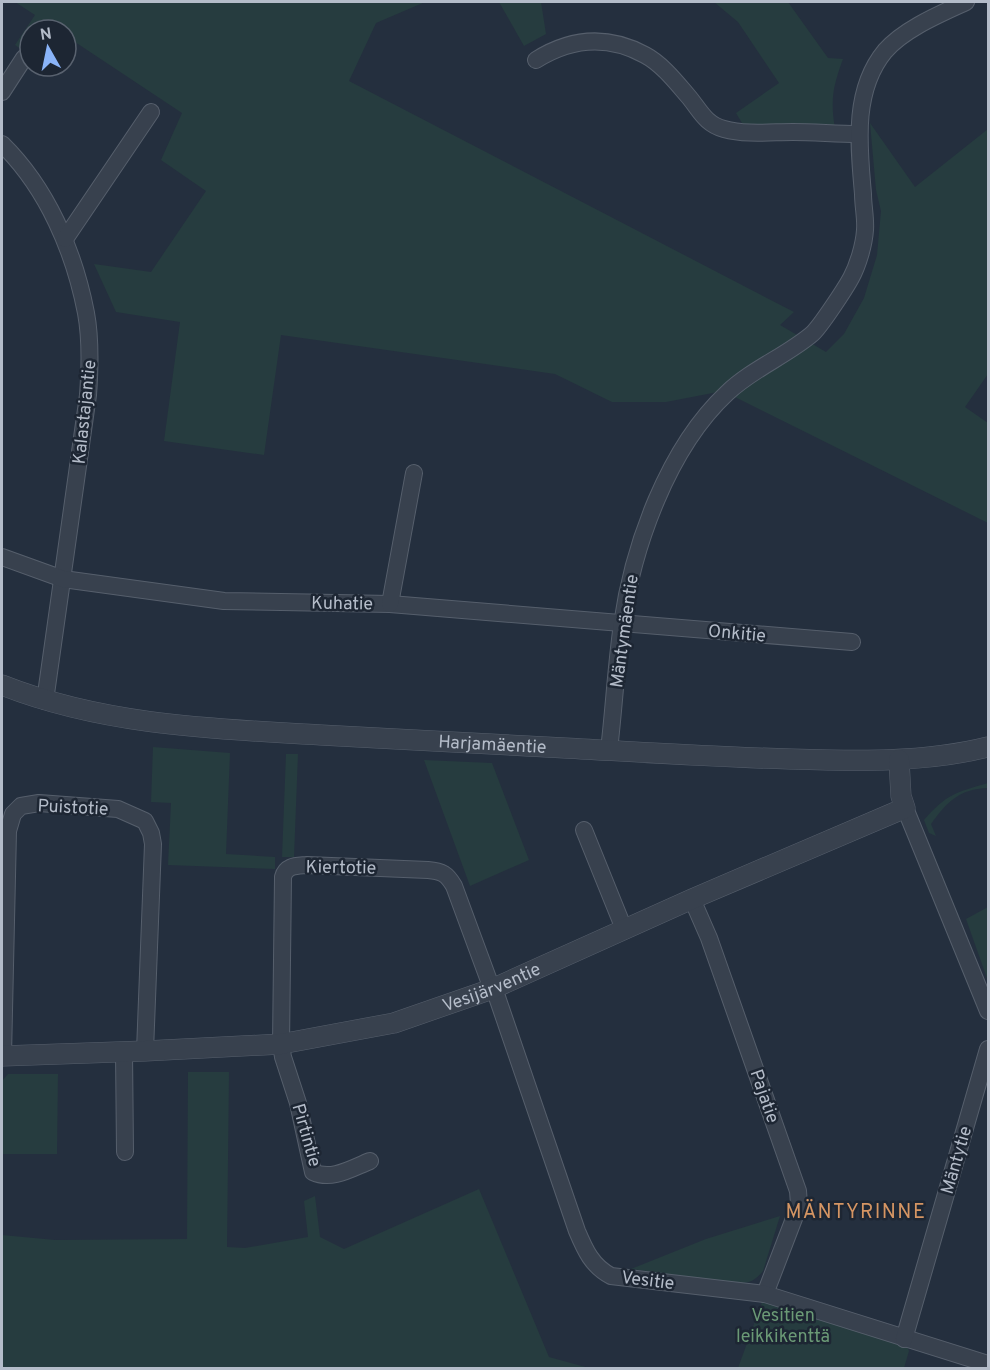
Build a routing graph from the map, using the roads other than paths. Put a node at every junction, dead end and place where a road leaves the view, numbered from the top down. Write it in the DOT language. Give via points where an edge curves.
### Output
graph roads {
  1 [pos="966,2"];
  2 [pos="937,7"];
  3 [pos="536,60"];
  4 [pos="18,67"];
  5 [pos="2,92"];
  6 [pos="151,112"];
  7 [pos="858,135"];
  8 [pos="2,144"];
  9 [pos="65,239"];
  10 [pos="414,473"];
  11 [pos="2,557"];
  12 [pos="63,579"];
  13 [pos="390,603"];
  14 [pos="622,623"];
  15 [pos="852,642"];
  16 [pos="2,685"];
  17 [pos="45,701"];
  18 [pos="988,747"];
  19 [pos="609,750"];
  20 [pos="899,760"];
  21 [pos="905,808"];
  22 [pos="584,830"];
  23 [pos="692,899"];
  24 [pos="624,929"];
  25 [pos="492,989"];
  26 [pos="988,1011"];
  27 [pos="281,1044"];
  28 [pos="988,1049"];
  29 [pos="145,1051"];
  30 [pos="124,1052"];
  31 [pos="2,1056"];
  32 [pos="125,1152"];
  33 [pos="370,1161"];
  34 [pos="765,1294"];
  35 [pos="904,1339"];
  36 [pos="988,1364"];
  1 -- 2 [label="street, Mäntymäentie"];
  2 -- 7 [label="street, Mäntymäentie" via="878,61 867,83"];
  3 -- 7 [label="street" via="552,50 592,40 622,46 646,56 665,71 710,123 724,129"];
  4 -- 5 [label="street"];
  6 -- 9 [label="street"];
  7 -- 14 [label="street, Mäntymäentie" via="866,231 851,277 814,332 728,391 682,448 660,493 634,564"];
  8 -- 9 [label="street, Kalastajantie" via="26,170"];
  9 -- 12 [label="street, Kalastajantie" via="86,314 91,362"];
  10 -- 13 [label="street"];
  11 -- 12 [label="street, Kuhatie"];
  12 -- 13 [label="street, Kuhatie" via="224,601"];
  12 -- 17 [label="street, Kalastajantie"];
  13 -- 14 [label="street, Kuhatie"];
  14 -- 15 [label="street, Onkitie"];
  14 -- 19 [label="street, Mäntymäentie"];
  16 -- 17 [label="street, Harjamäentie"];
  17 -- 19 [label="street, Harjamäentie" via="106,715 256,732"];
  18 -- 20 [label="street, Harjamäentie"];
  19 -- 20 [label="street, Harjamäentie" via="714,757"];
  20 -- 21 [label="street"];
  21 -- 23 [label="street, Vesijärventie"];
  21 -- 26 [label="street"];
  22 -- 24 [label="street"];
  23 -- 24 [label="street, Vesijärventie"];
  23 -- 34 [label="street, Pajatie" via="798,1191 799,1204"];
  24 -- 25 [label="street, Vesijärventie"];
  25 -- 27 [label="street, Vesijärventie" via="394,1023"];
  25 -- 27 [label="street, Kiertotie" via="447,875 428,870 291,866 283,877"];
  25 -- 34 [label="street, Vesitie" via="498,997 577,1231 599,1270 611,1276"];
  27 -- 29 [label="street, Vesijärventie"];
  27 -- 33 [label="street, Pirtintie" via="313,1172 332,1176"];
  28 -- 35 [label="street, Mäntytie"];
  29 -- 30 [label="street, Vesijärventie"];
  29 -- 31 [label="street, Puistotie" via="151,833 145,821 118,809 39,803 21,806 13,814 8,831"];
  30 -- 31 [label="street, Vesijärventie"];
  30 -- 32 [label="street"];
  34 -- 35 [label="street, Vesitie"];
  35 -- 36 [label="street, Vesitie"];
}
